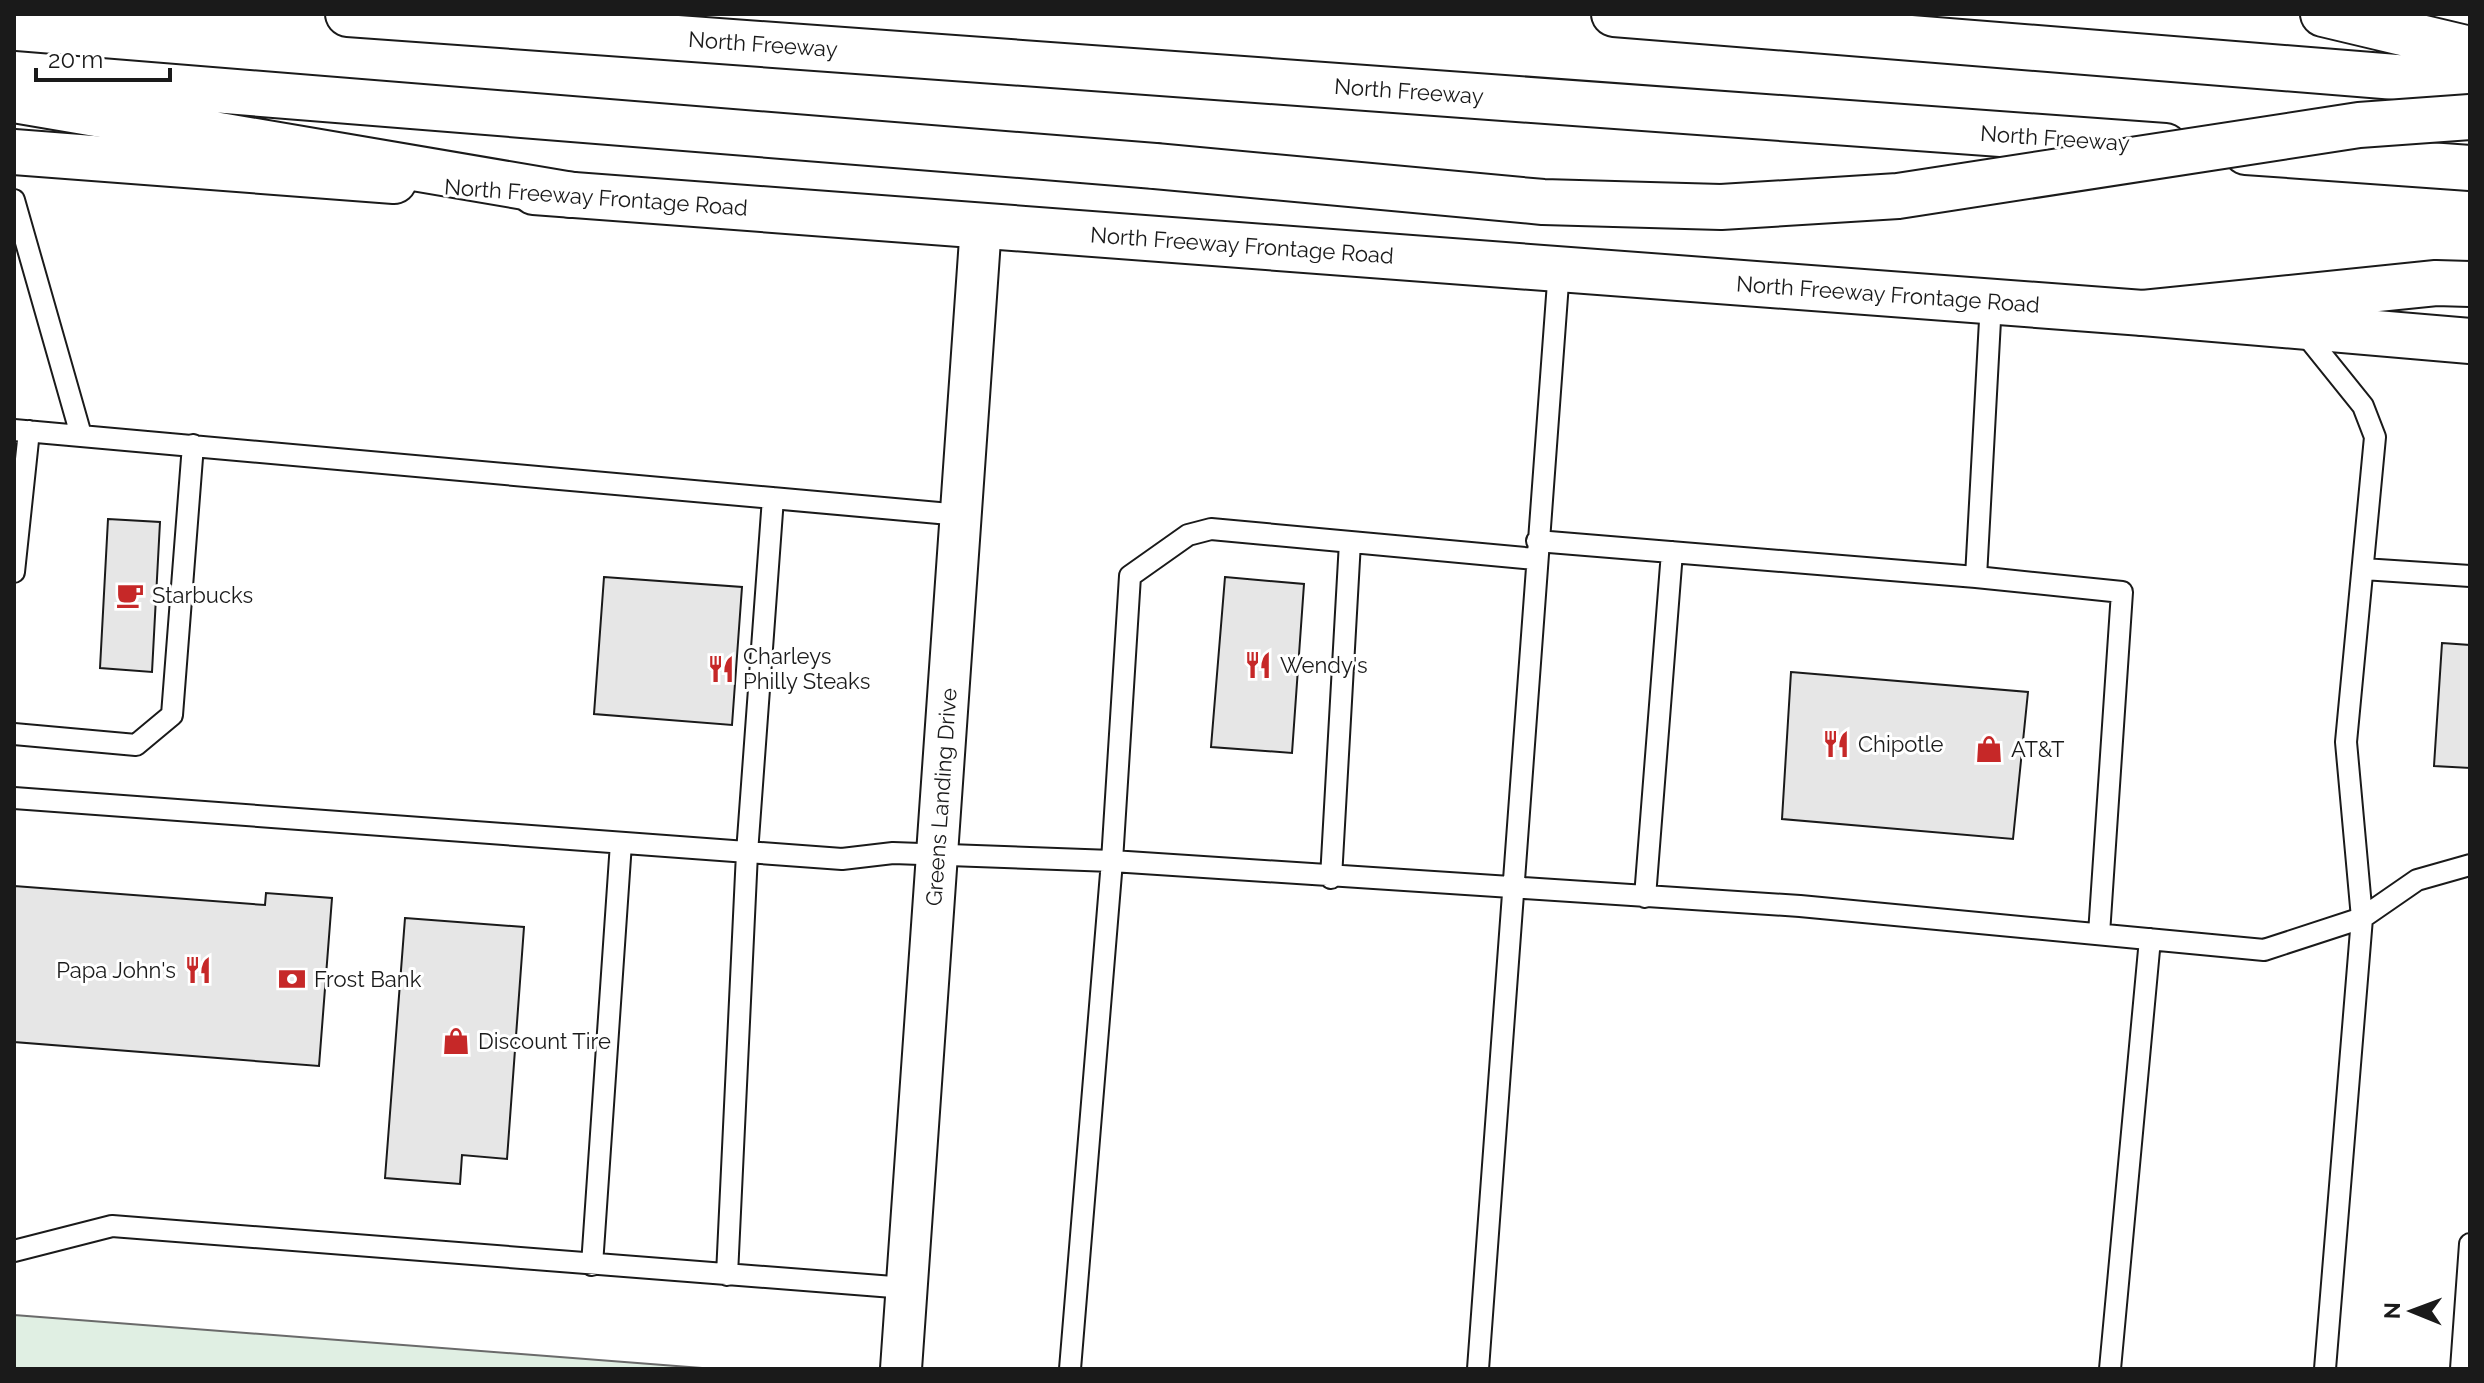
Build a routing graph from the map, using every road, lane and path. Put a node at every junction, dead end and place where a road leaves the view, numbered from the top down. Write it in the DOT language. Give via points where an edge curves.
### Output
graph roads {
  1 [pos="348,14"];
  2 [pos="1614,14"];
  3 [pos="2323,14"];
  4 [pos="2470,49"];
  5 [pos="14,74"];
  6 [pos="2470,83"];
  7 [pos="14,100"];
  8 [pos="2470,117"];
  9 [pos="14,152"];
  10 [pos="2470,168"];
  11 [pos="572,195"];
  12 [pos="14,200"];
  13 [pos="981,225"];
  14 [pos="1559,269"];
  15 [pos="2470,284"];
  16 [pos="1991,302"];
  17 [pos="2143,313"];
  18 [pos="2301,329"];
  19 [pos="2470,341"];
  20 [pos="21,430"];
  21 [pos="81,435"];
  22 [pos="193,445"];
  23 [pos="773,498"];
  24 [pos="961,515"];
  25 [pos="1350,542"];
  26 [pos="1536,550"];
  27 [pos="1672,552"];
  28 [pos="2363,569"];
  29 [pos="14,572"];
  30 [pos="2470,576"];
  31 [pos="1976,577"];
  32 [pos="14,734"];
  33 [pos="14,798"];
  34 [pos="621,843"];
  35 [pos="747,853"];
  36 [pos="937,855"];
  37 [pos="1112,861"];
  38 [pos="2470,865"];
  39 [pos="1331,878"];
  40 [pos="1512,889"];
  41 [pos="1645,897"];
  42 [pos="2362,918"];
  43 [pos="2099,934"];
  44 [pos="2150,939"];
  45 [pos="2470,1244"];
  46 [pos="14,1251"];
  47 [pos="592,1265"];
  48 [pos="727,1275"];
  49 [pos="906,1288"];
  50 [pos="901,1369"];
  51 [pos="1070,1369"];
  52 [pos="1478,1369"];
  53 [pos="2110,1369"];
  54 [pos="2325,1369"];
  55 [pos="2461,1369"];
  1 -- 10 [label="main road, North Freeway"];
  2 -- 6 [label="main road"];
  3 -- 4 [label="main road"];
  5 -- 8 [label="main road, bridge" via="1543,202 1721,207 1898,196 2359,125"];
  7 -- 11 [label="main road"];
  9 -- 11 [label="main road, North Freeway Frontage Road"];
  11 -- 13 [label="main road, North Freeway Frontage Road"];
  12 -- 21 [label="lane"];
  13 -- 14 [label="main road, North Freeway Frontage Road"];
  13 -- 24 [label="street, Greens Landing Drive"];
  14 -- 16 [label="main road, North Freeway Frontage Road"];
  14 -- 26 [label="lane"];
  15 -- 17 [label="main road"];
  16 -- 17 [label="main road, North Freeway Frontage Road"];
  16 -- 31 [label="lane"];
  17 -- 18 [label="main road, North Freeway Frontage Road"];
  18 -- 19 [label="main road, North Freeway Frontage Road"];
  18 -- 28 [label="lane" via="2373,422"];
  20 -- 21 [label="lane"];
  20 -- 29 [label="lane"];
  21 -- 22 [label="lane"];
  22 -- 23 [label="lane"];
  22 -- 32 [label="lane" via="172,715 136,745"];
  23 -- 24 [label="lane"];
  23 -- 35 [label="lane"];
  24 -- 36 [label="street, Greens Landing Drive"];
  25 -- 26 [label="lane"];
  25 -- 37 [label="lane" via="1211,529 1188,535 1130,576"];
  25 -- 39 [label="lane"];
  26 -- 27 [label="lane"];
  26 -- 40 [label="lane"];
  27 -- 31 [label="lane"];
  27 -- 41 [label="lane"];
  28 -- 30 [label="lane"];
  28 -- 42 [label="lane" via="2346,742"];
  31 -- 43 [label="lane" via="2122,592"];
  33 -- 34 [label="lane"];
  34 -- 35 [label="lane"];
  34 -- 47 [label="lane"];
  35 -- 36 [label="lane" via="842,859"];
  35 -- 48 [label="lane"];
  36 -- 37 [label="lane"];
  36 -- 49 [label="street, Greens Landing Drive"];
  37 -- 39 [label="lane"];
  37 -- 51 [label="lane"];
  38 -- 42 [label="lane" via="2417,880"];
  39 -- 40 [label="lane"];
  40 -- 41 [label="lane"];
  40 -- 52 [label="lane"];
  41 -- 43 [label="lane"];
  42 -- 44 [label="lane" via="2264,950"];
  42 -- 54 [label="lane"];
  43 -- 44 [label="lane"];
  44 -- 53 [label="lane"];
  45 -- 55 [label="lane"];
  46 -- 47 [label="lane" via="112,1226"];
  47 -- 48 [label="lane"];
  48 -- 49 [label="lane"];
  49 -- 50 [label="street, Greens Landing Drive"];
}
